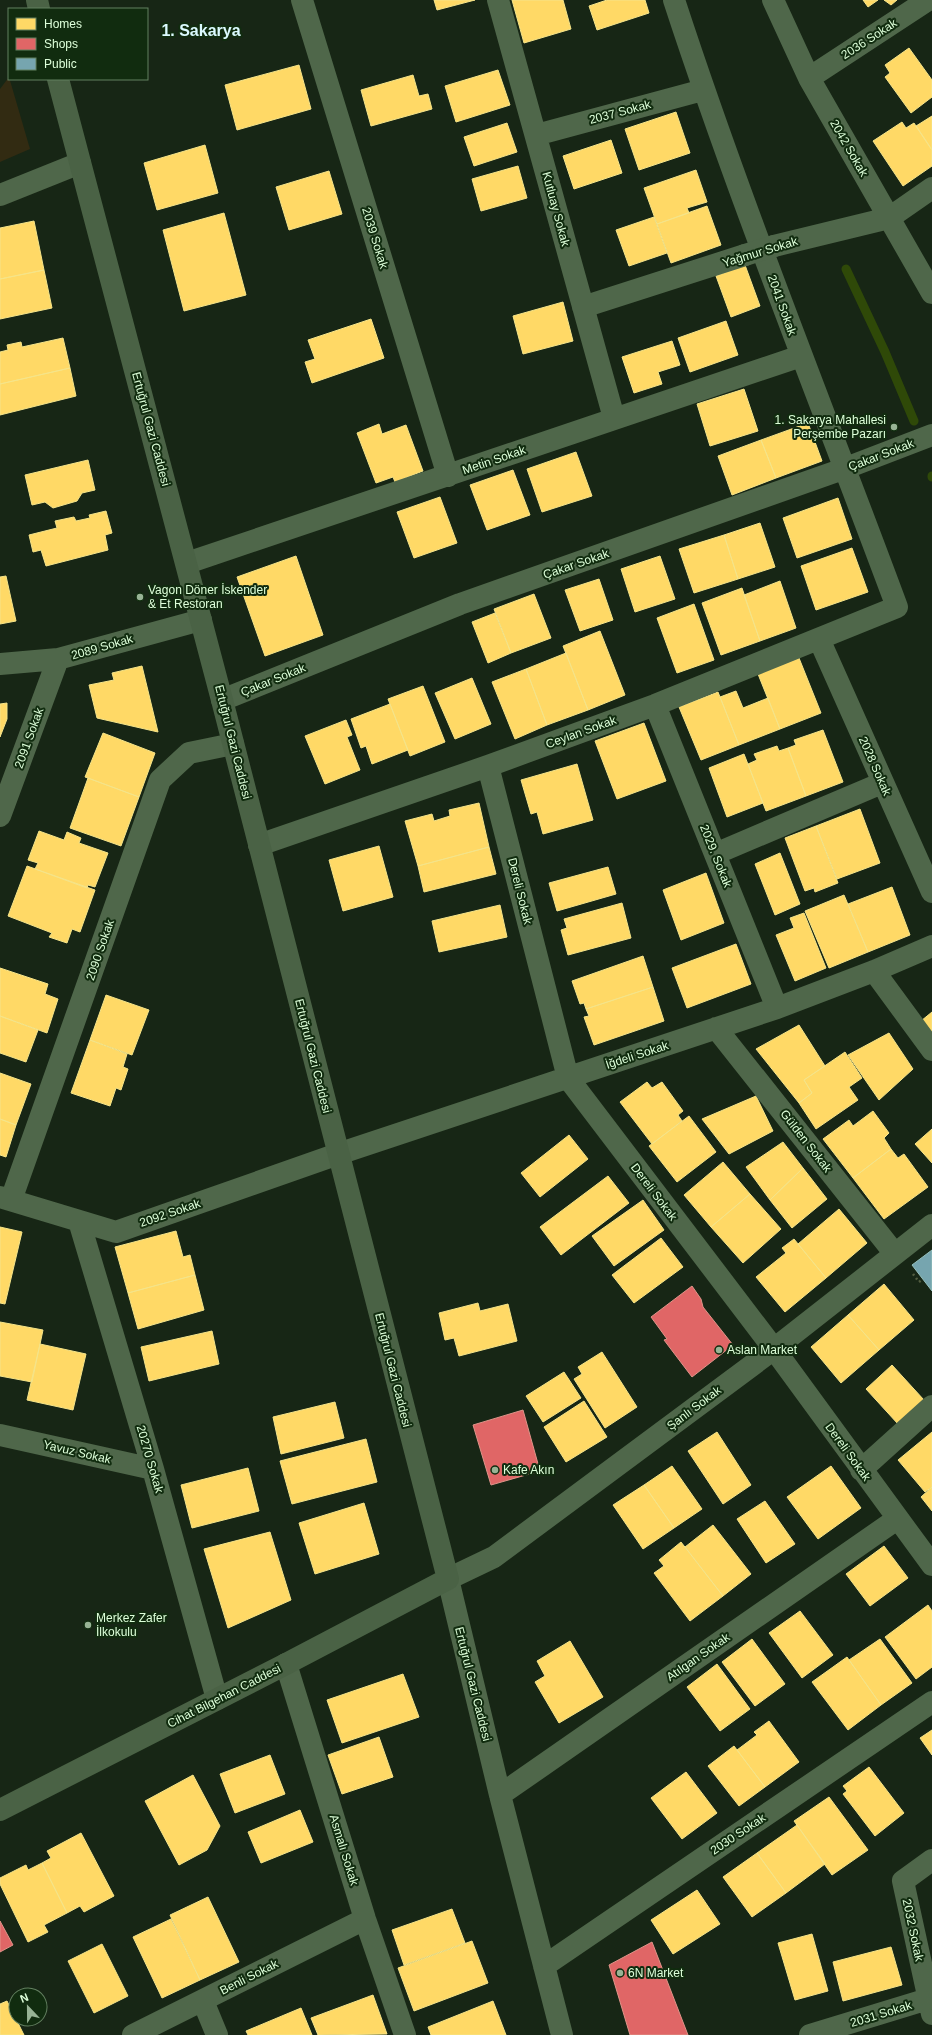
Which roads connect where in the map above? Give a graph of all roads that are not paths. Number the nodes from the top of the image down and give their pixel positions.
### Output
1 (302, 0) edge
2 (498, 0) edge
3 (674, 0) edge
4 (773, 0) edge
5 (928, 0) edge
6 (809, 78) junction
7 (58, 80) edge
8 (704, 90) junction
9 (536, 135) junction
10 (80, 163) junction
11 (932, 188) edge
12 (0, 196) edge
13 (889, 218) junction
14 (932, 293) edge
15 (583, 307) junction
16 (801, 356) junction
17 (614, 418) junction
18 (932, 435) edge
19 (846, 468) junction
20 (448, 476) junction
21 (187, 563) junction
22 (898, 607) joint
23 (201, 620) junction
24 (819, 638) junction
25 (58, 660) junction
26 (0, 664) edge
27 (222, 700) junction
28 (655, 705) junction
29 (233, 744) junction
30 (488, 766) junction
31 (882, 783) junction
32 (0, 816) edge
33 (259, 845) junction
34 (715, 854) junction
35 (932, 892) edge
36 (932, 946) edge
37 (874, 971) junction
38 (777, 1008) junction
39 (716, 1028) junction
40 (932, 1050) edge
41 (568, 1078) junction
42 (338, 1154) junction
43 (6, 1199) edge
44 (79, 1221) junction
45 (932, 1225) edge
46 (895, 1254) junction
47 (774, 1349) junction
48 (932, 1406) edge
49 (0, 1435) edge
50 (153, 1469) junction
51 (861, 1470) junction
52 (897, 1519) junction
53 (932, 1565) edge
54 (448, 1579) junction
55 (286, 1664) junction
56 (217, 1699) junction
57 (932, 1702) edge
58 (500, 1795) junction
59 (0, 1810) edge
60 (932, 1860) edge
61 (365, 1919) junction
62 (544, 1966) junction
63 (203, 2001) junction
64 (930, 2007) edge
65 (134, 2035) edge
66 (217, 2035) edge
67 (405, 2035) edge
68 (562, 2035) edge
69 (810, 2035) edge

1 - 20 street, 2039 Sokak
2 - 9 street, Kutluay Sokak
3 - 8 street, 2041 Sokak
4 - 6 street, 2042 Sokak
5 - 6 street, 2036 Sokak
6 - 13 street, 2042 Sokak
7 - 10 main road, Ertuğrul Gazi Caddesi
8 - 9 street, 2037 Sokak
8 - 16 street, 2041 Sokak
9 - 15 street, Kutluay Sokak
10 - 12 street
10 - 21 main road, Ertuğrul Gazi Caddesi
11 - 13 street, Yağmur Sokak
13 - 14 street, 2042 Sokak
13 - 15 street, Yağmur Sokak, bridge
15 - 17 street, Kutluay Sokak
16 - 17 street, Metin Sokak
16 - 19 street, 2041 Sokak
17 - 20 street, Metin Sokak
18 - 19 street, Çakar Sokak
19 - 22 street, 2041 Sokak
19 - 27 street, Çakar Sokak
20 - 21 street, Metin Sokak
21 - 23 main road, Ertuğrul Gazi Caddesi
22 - 24 street, Ceylan Sokak
23 - 25 street, 2089 Sokak
23 - 27 main road, Ertuğrul Gazi Caddesi
24 - 28 street, Ceylan Sokak
24 - 31 street, 2028 Sokak
25 - 26 street, 2089 Sokak
25 - 32 street, 2091 Sokak
27 - 29 main road, Ertuğrul Gazi Caddesi
28 - 30 street, Ceylan Sokak
28 - 34 street, 2029. Sokak
29 - 33 main road, Ertuğrul Gazi Caddesi
29 - 43 street, 2090 Sokak
30 - 33 street, Ceylan Sokak
30 - 41 street, Dereli Sokak
31 - 34 street
31 - 35 street, 2028 Sokak
33 - 42 main road, Ertuğrul Gazi Caddesi
34 - 38 street, 2029. Sokak
36 - 37 street, İğdeli Sokak
37 - 38 street, İğdeli Sokak
37 - 40 street
38 - 39 street, İğdeli Sokak
39 - 41 street, İğdeli Sokak
39 - 46 street, Gülden Sokak
41 - 42 street, İğdeli Sokak
41 - 47 street, Dereli Sokak
42 - 44 street, 2092 Sokak
42 - 54 main road, Ertuğrul Gazi Caddesi
43 - 44 street, 2092 Sokak
44 - 50 street, 20270 Sokak
45 - 46 street, Şanlı Sokak
46 - 47 street, Şanlı Sokak
47 - 51 street, Dereli Sokak
47 - 54 street, Şanlı Sokak
48 - 51 street
49 - 50 street, Yavuz Sokak
50 - 56 street, 20270 Sokak
51 - 52 street, Dereli Sokak
52 - 53 street, Dereli Sokak
52 - 58 street, Atılgan Sokak
54 - 55 main road, Cihat Bilgehan Caddesi
54 - 58 street, Ertuğrul Gazi Caddesi
55 - 56 main road, Cihat Bilgehan Caddesi
55 - 61 street, Asmalı Sokak
56 - 59 main road, Cihat Bilgehan Caddesi
57 - 62 street, 2030 Sokak
58 - 62 street, Ertuğrul Gazi Caddesi
60 - 64 street, 2032 Sokak
61 - 63 street, Benli Sokak
61 - 67 street, Asmalı Sokak
62 - 68 street, Ertuğrul Gazi Caddesi
63 - 65 street, Benli Sokak
63 - 66 street
64 - 69 street, 2031 Sokak

